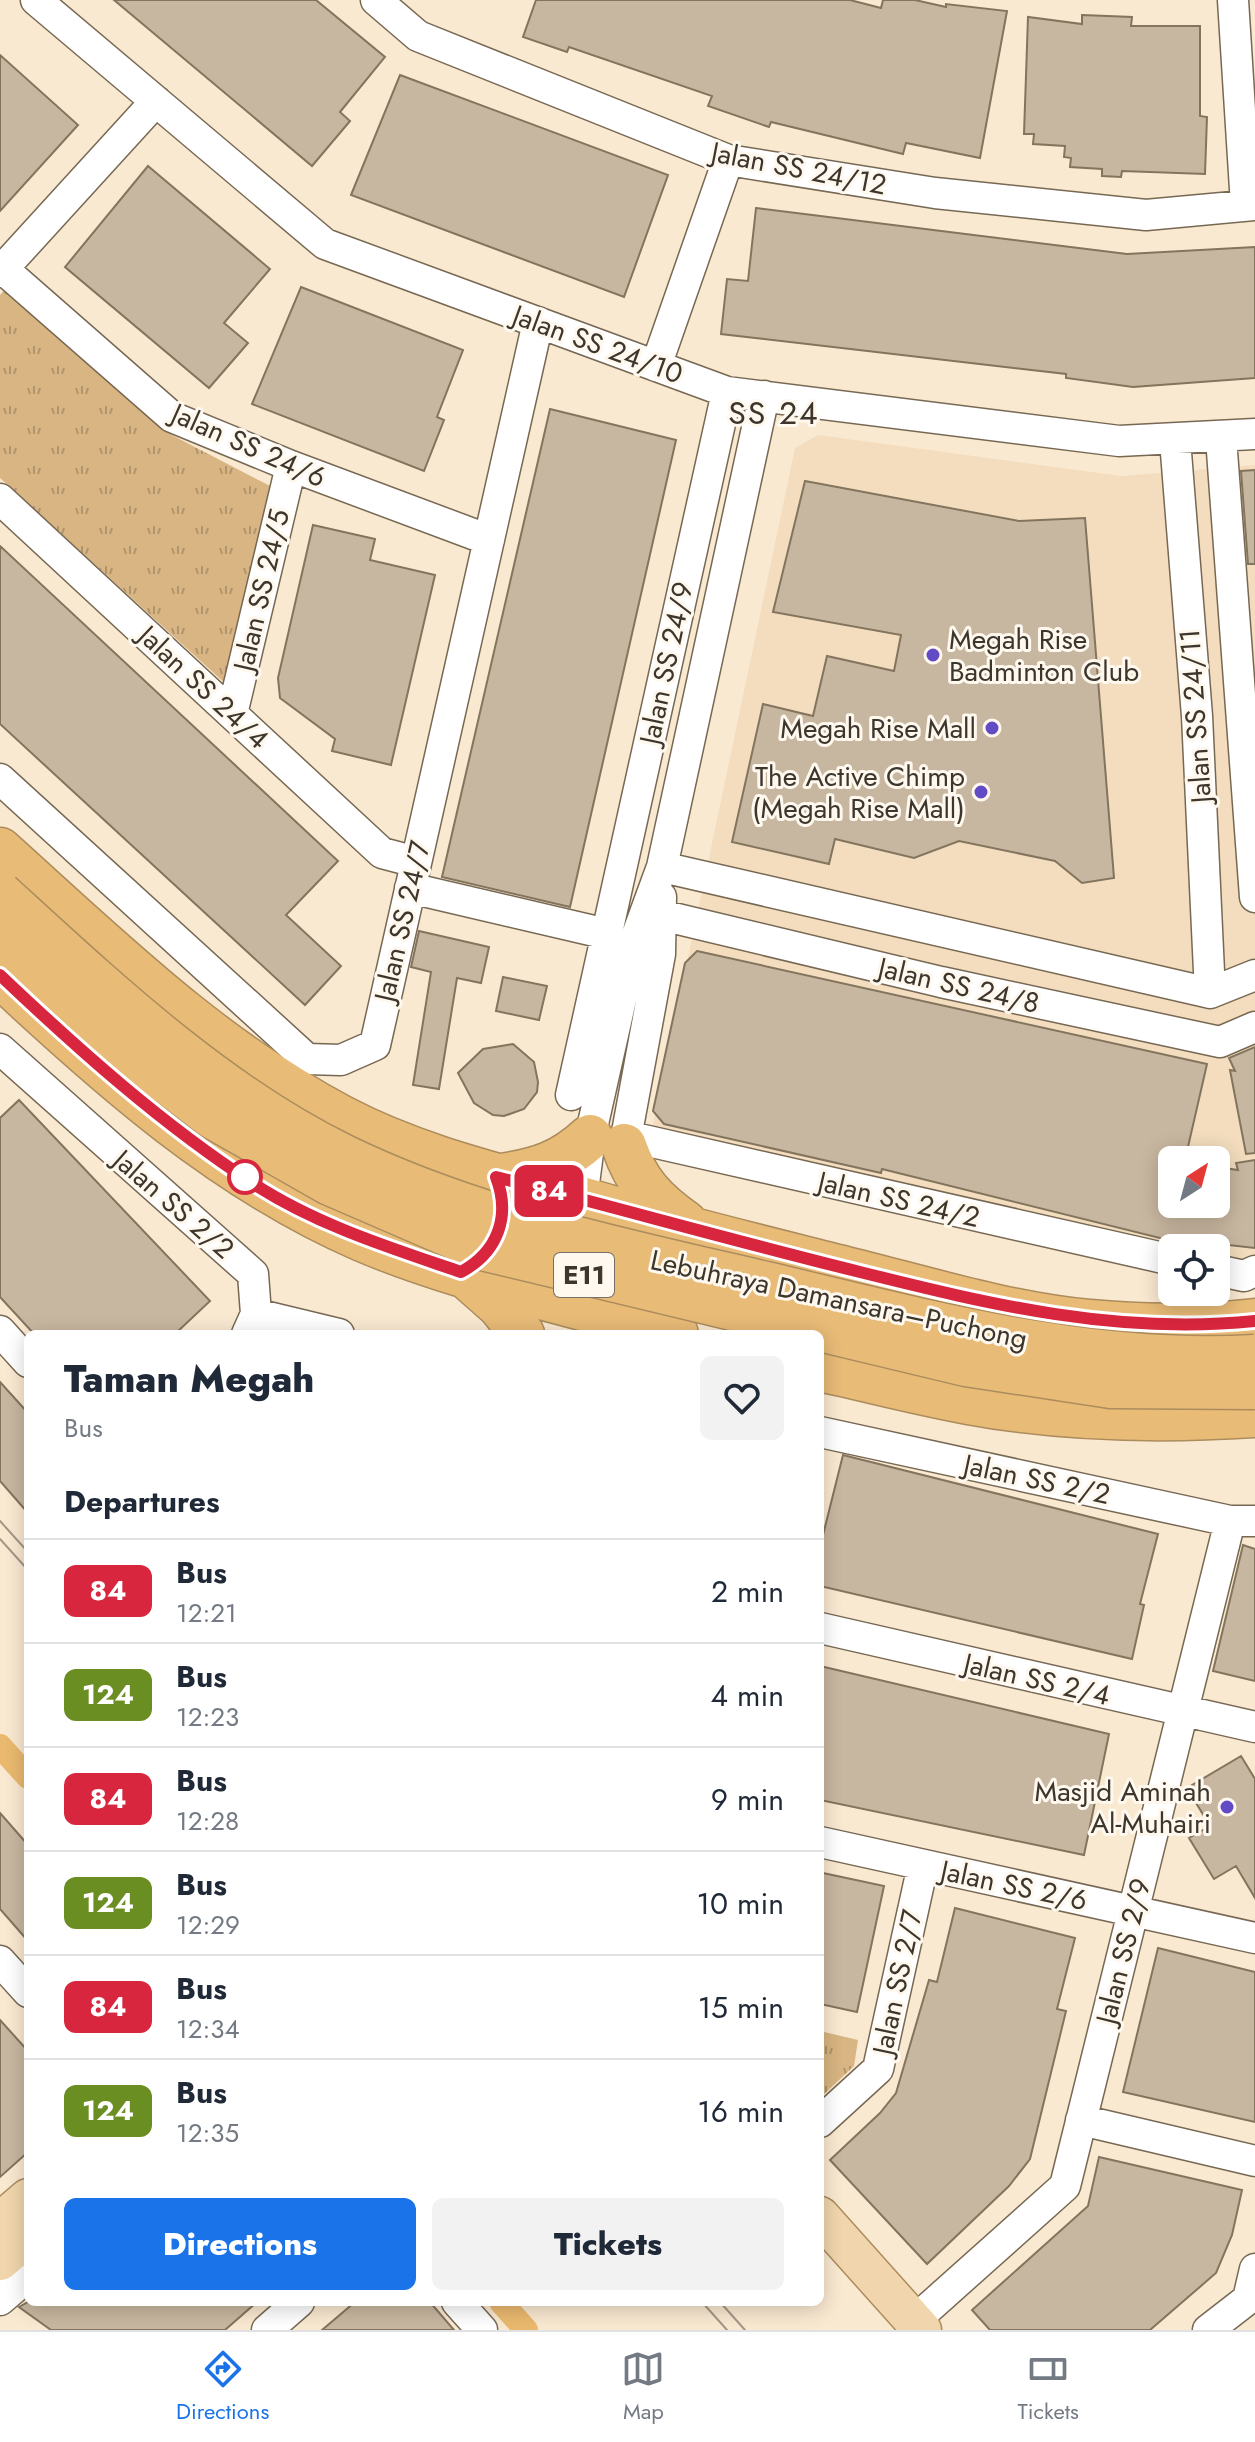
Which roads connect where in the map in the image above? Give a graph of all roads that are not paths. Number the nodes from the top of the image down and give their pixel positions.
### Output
1 (36, 0) edge
2 (376, 0) edge
3 (1233, 0) edge
4 (156, 101) junction
5 (728, 160) junction
6 (1251, 205) edge
7 (2, 270) edge
8 (538, 322) junction
9 (656, 366) junction
10 (727, 392) junction
11 (764, 396) junction
12 (1255, 434) edge
13 (1221, 438) junction
14 (1175, 440) junction
15 (291, 466) junction
16 (0, 499) edge
17 (489, 540) junction
18 (232, 714) junction
19 (0, 779) edge
20 (0, 850) edge
21 (662, 867) junction
22 (413, 875) junction
23 (0, 894) edge
24 (1255, 897) edge
25 (661, 915) junction
26 (607, 934) junction
27 (0, 939) edge
28 (0, 975) edge
29 (1255, 975) edge
30 (1210, 993) junction
31 (1255, 1027) edge
32 (0, 1049) edge
33 (571, 1095) dead end
34 (613, 1140) junction
35 (496, 1177) junction
36 (601, 1204) junction
37 (698, 1232) junction
38 (1158, 1257) edge
39 (1255, 1271) edge
40 (461, 1272) junction
41 (1230, 1273) edge
42 (583, 1320) edge
43 (1255, 1321) edge
44 (251, 1324) edge
45 (304, 1330) edge
46 (519, 1330) edge
47 (649, 1330) edge
48 (693, 1330) edge
49 (0, 1331) edge
50 (1255, 1357) edge
51 (24, 1358) edge
52 (824, 1370) edge
53 (1255, 1387) edge
54 (1255, 1415) edge
55 (824, 1433) edge
56 (1242, 1521) edge
57 (824, 1629) edge
58 (1182, 1713) junction
59 (1255, 1727) edge
60 (824, 1843) edge
61 (923, 1865) junction
62 (1133, 1911) junction
63 (1255, 1938) edge
64 (0, 1961) edge
65 (24, 1988) edge
66 (824, 2118) edge
67 (1081, 2120) junction
68 (1255, 2161) edge
69 (24, 2201) edge
70 (824, 2221) edge
71 (0, 2222) edge
72 (24, 2240) edge
73 (824, 2258) edge
74 (0, 2261) edge
75 (24, 2279) edge
76 (1253, 2290) edge
77 (0, 2300) edge
78 (294, 2306) edge
79 (461, 2306) edge
80 (908, 2327) edge
81 (267, 2330) edge
82 (482, 2330) edge
83 (1208, 2330) edge

1 - 4 street, Jalan SS 24/10
2 - 5 street, Jalan SS 24/12
3 - 6 street
4 - 7 street
4 - 8 street, Jalan SS 24/10
5 - 6 street, Jalan SS 24/12
5 - 9 street
7 - 15 street, Jalan SS 24/6
8 - 9 street, Jalan SS 24/10
8 - 17 street, Jalan SS 24/7
9 - 10 street, Jalan SS 24/10
10 - 11 street, Jalan SS 24/10
10 - 26 street, Jalan SS 24/9
11 - 14 street, Jalan SS 24/10
11 - 21 street, Jalan SS 24/9
12 - 13 street, Jalan SS 24/10
13 - 14 street, Jalan SS 24/10
13 - 24 street
14 - 30 street, Jalan SS 24/11
15 - 17 street, Jalan SS 24/6
15 - 18 street, Jalan SS 24/5
16 - 18 street, Jalan SS 24/4
17 - 22 street, Jalan SS 24/7
18 - 22 street, Jalan SS 24/4
19 - 22 street, Jalan SS 24/7
20 - 35 highway
21 - 25 street, Jalan SS 24/9
21 - 30 street, Jalan SS 24/8
21 - 34 street, Jalan SS 24/9
22 - 26 street, Jalan SS 24/4
23 - 50 highway, Lebuhraya Damansara–Puchong / E11, bridge
25 - 31 street, Jalan SS 24/8
25 - 34 street, Jalan SS 24/9
26 - 33 street, Jalan SS 24/9
27 - 53 highway, Lebuhraya Damansara–Puchong / E11, bridge
28 - 40 highway
29 - 30 street
32 - 44 street, Jalan SS 2/2
34 - 35 highway
34 - 36 street, Jalan SS 24/9
34 - 37 highway
34 - 38 street, Jalan SS 24/2
35 - 36 highway
35 - 40 highway
36 - 37 highway
36 - 42 main road
37 - 43 highway
37 - 48 highway
39 - 41 street
40 - 42 highway
40 - 46 highway
42 - 47 highway
44 - 45 street, Jalan SS 2/2
49 - 51 street
52 - 54 highway
55 - 56 street, Jalan SS 2/2
56 - 58 street, Jalan SS 2/9
57 - 58 street, Jalan SS 2/4
58 - 59 street, Jalan SS 2/4
58 - 62 street, Jalan SS 2/9
60 - 61 street, Jalan SS 2/6
61 - 62 street, Jalan SS 2/6
61 - 66 street, Jalan SS 2/7
62 - 63 street, Jalan SS 2/6
62 - 67 street, Jalan SS 2/9
64 - 65 street
67 - 68 street
67 - 80 street, Jalan SS 2/9
69 - 71 main road
70 - 80 main road
72 - 74 main road
73 - 80 main road
75 - 77 street
76 - 83 street
78 - 81 street
79 - 82 street

